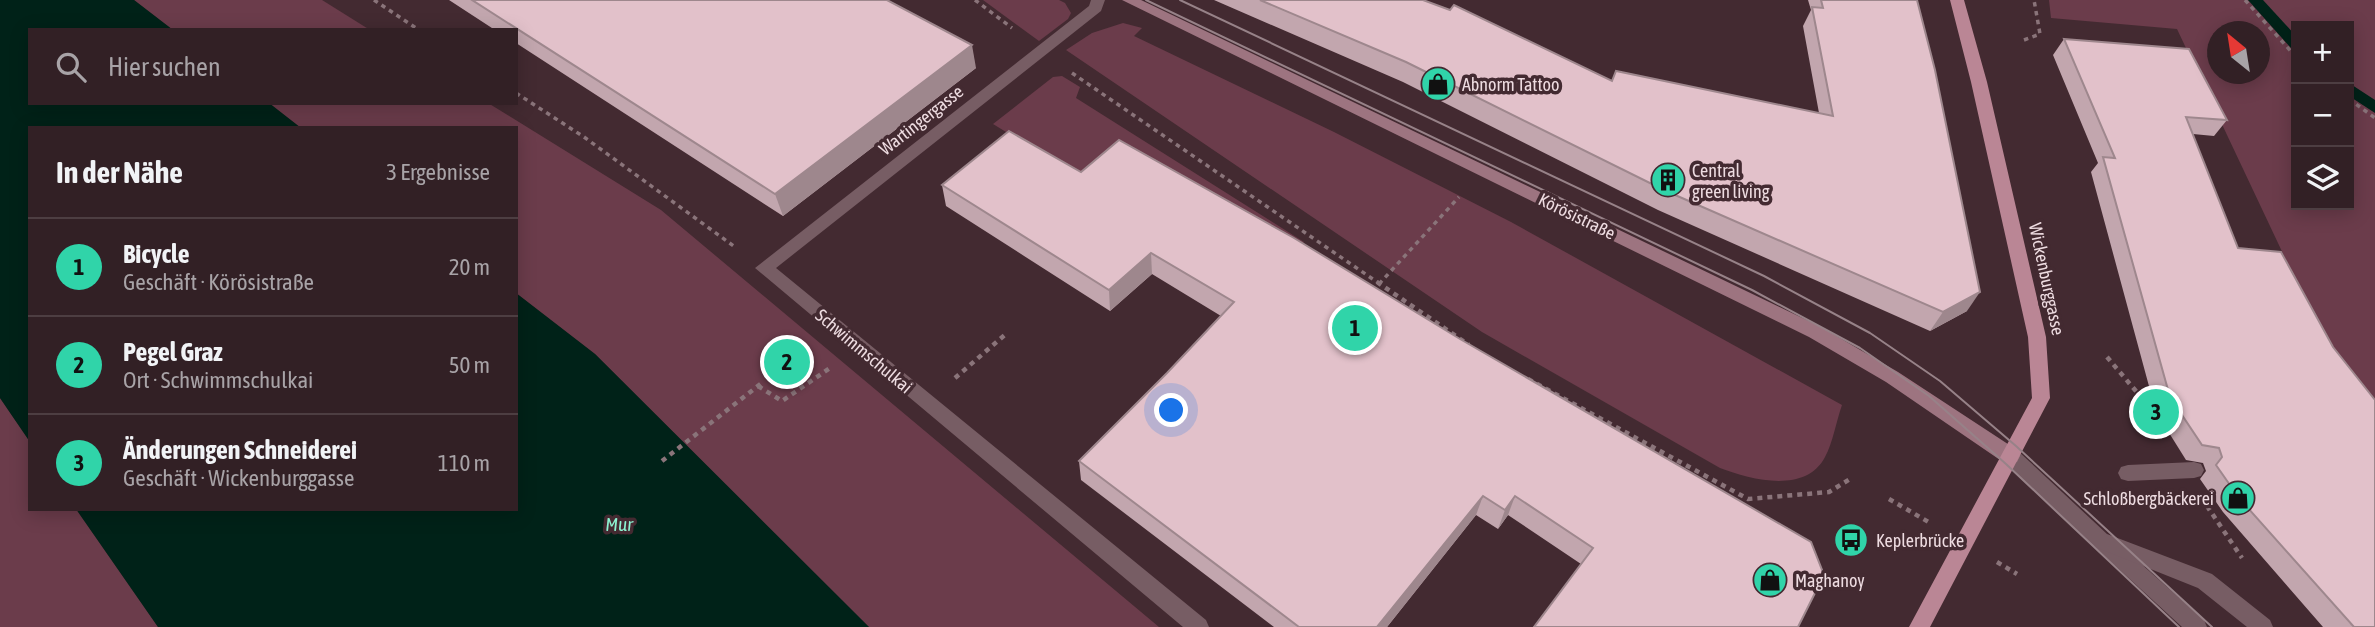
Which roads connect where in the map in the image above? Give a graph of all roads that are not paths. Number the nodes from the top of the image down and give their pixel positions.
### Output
1 (1098, 0) edge
2 (1129, 0) edge
3 (1957, 0) edge
4 (764, 268) joint
5 (2010, 456) junction
6 (2194, 470) dead end
7 (2128, 473) dead end
8 (2101, 540) junction
9 (1199, 627) edge
10 (1919, 627) edge
11 (2197, 627) edge
12 (2263, 627) edge

1 - 4 street, Wartingergasse
2 - 5 main road, Körösistraße
3 - 5 main road, Wickenburggasse
4 - 9 street, Schwimmschulkai
5 - 8 street
5 - 10 main road, Wickenburggasse
6 - 7 street
8 - 11 street
8 - 12 street

